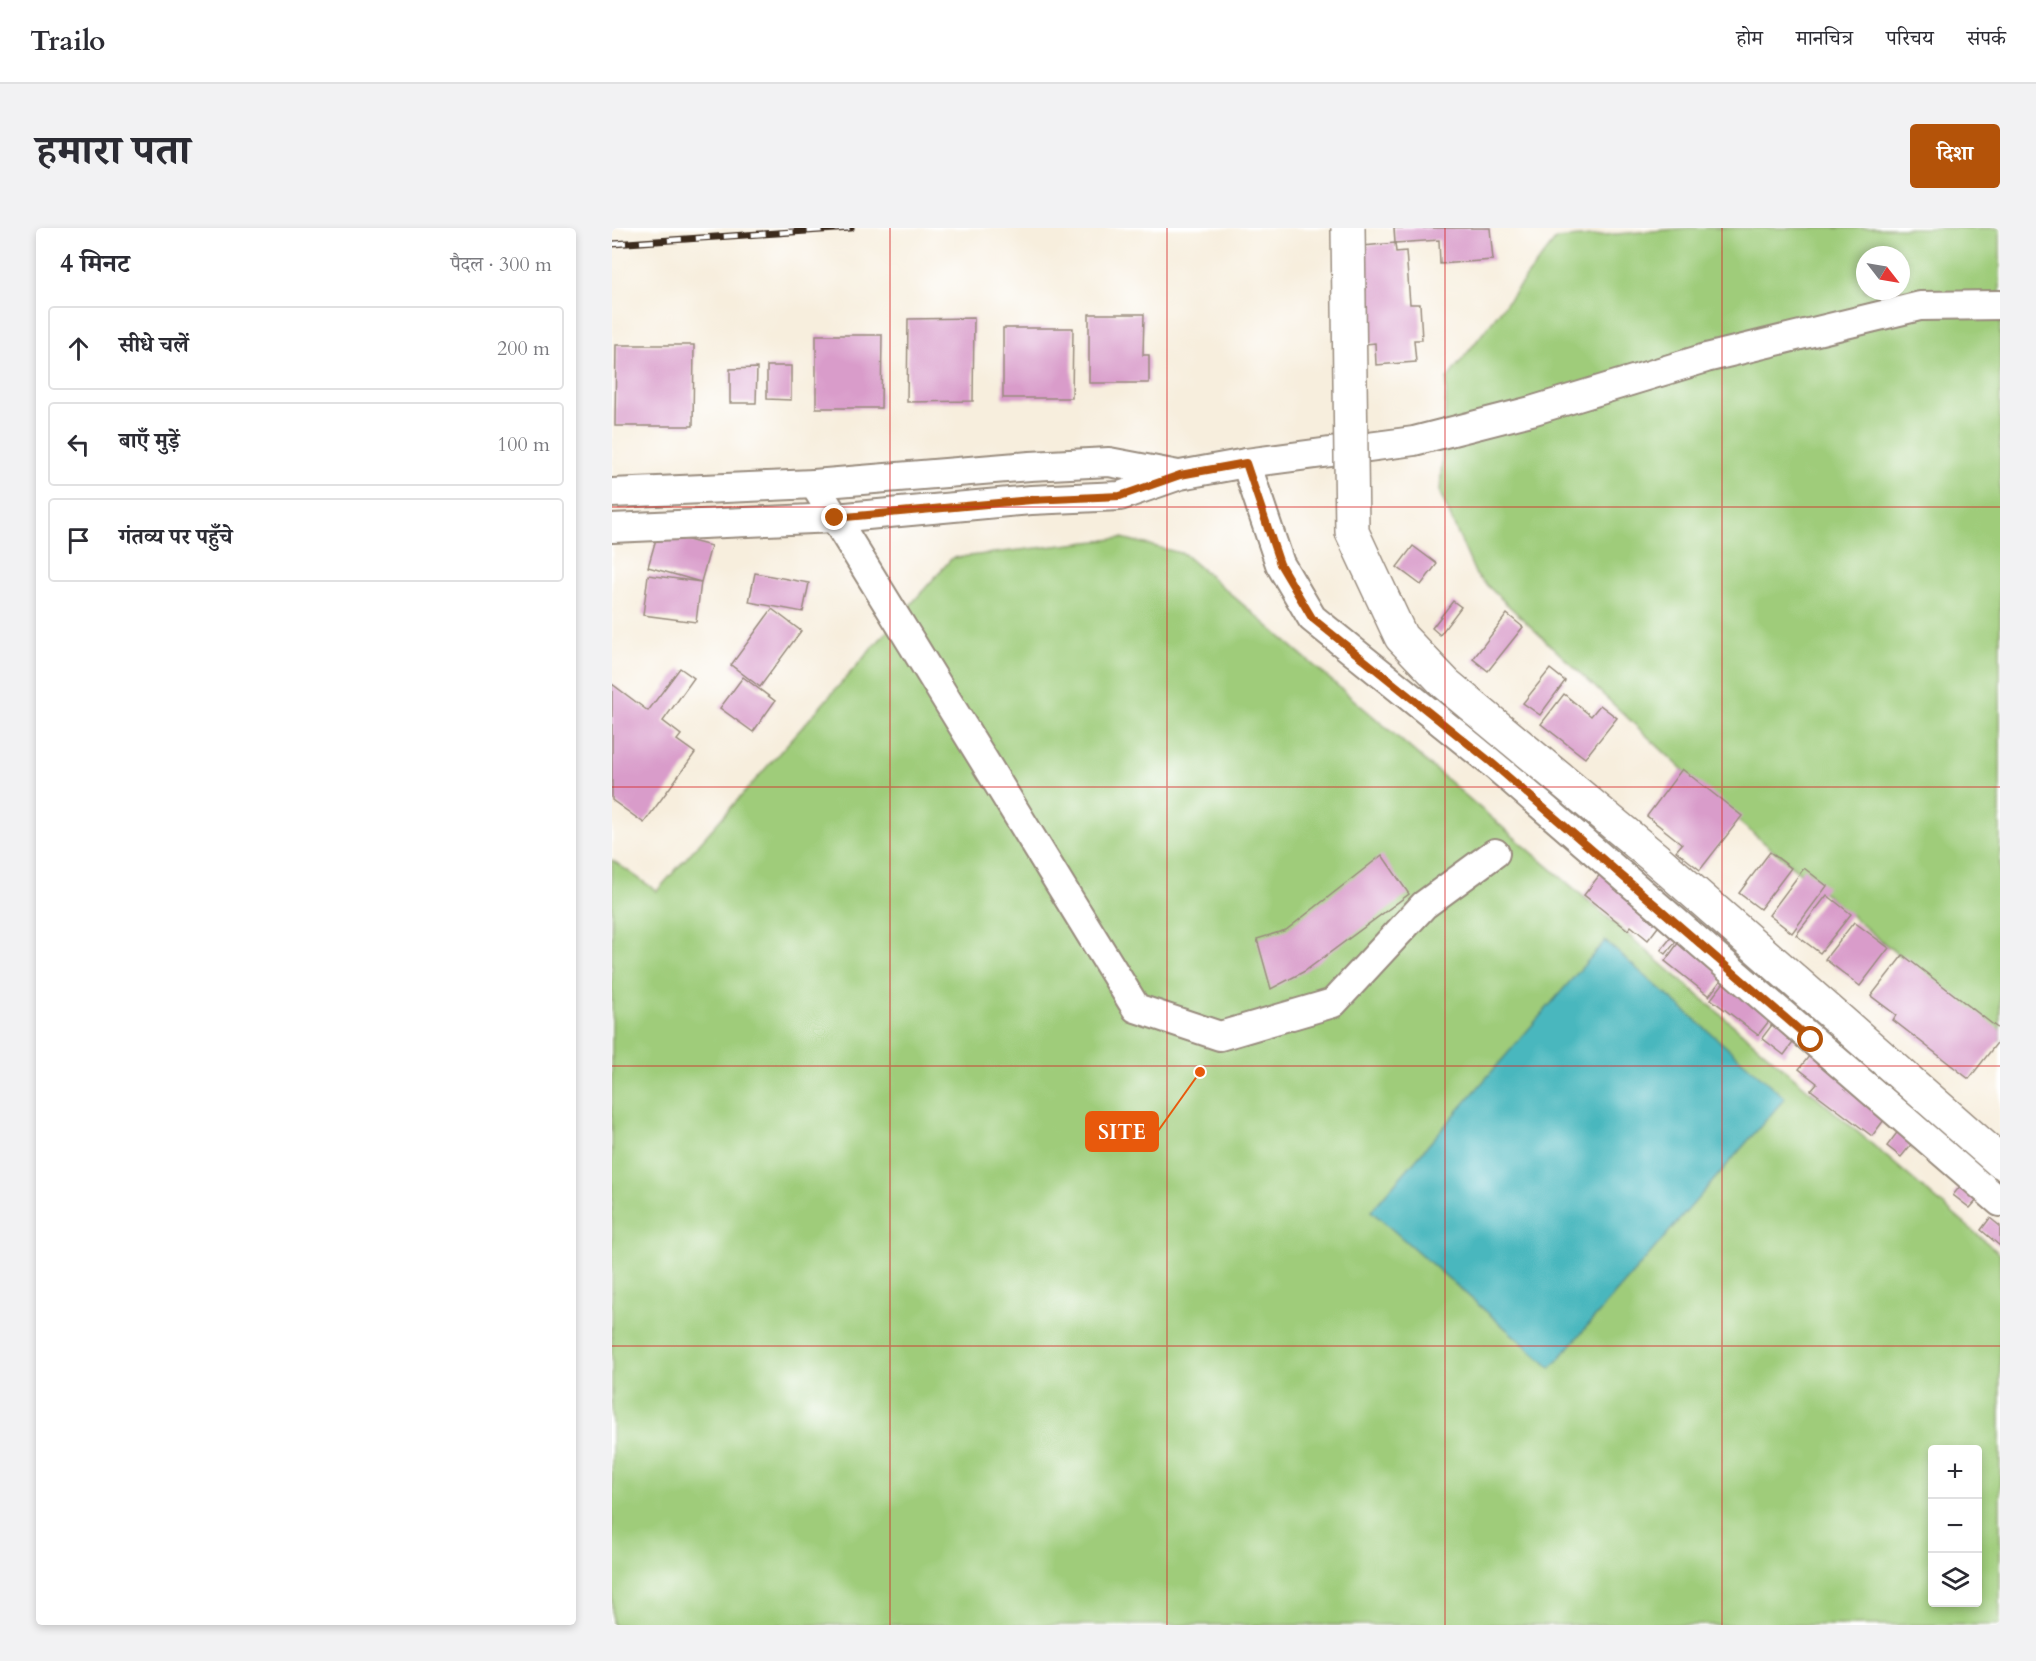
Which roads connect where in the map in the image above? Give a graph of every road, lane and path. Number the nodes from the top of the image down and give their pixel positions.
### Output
1 (1348, 228) edge
2 (2000, 305) edge
3 (1246, 463) junction
4 (1180, 475) junction
5 (814, 484) junction
6 (621, 493) edge
7 (835, 518) junction
8 (612, 528) edge
9 (1496, 853) dead end
10 (2000, 1161) edge
11 (2000, 1202) edge

1 - 10 main road, bridge
2 - 3 street
3 - 4 street
3 - 11 street
4 - 5 street
4 - 7 street
5 - 6 street
5 - 7 street
6 - 8 street
7 - 8 street
7 - 9 street

